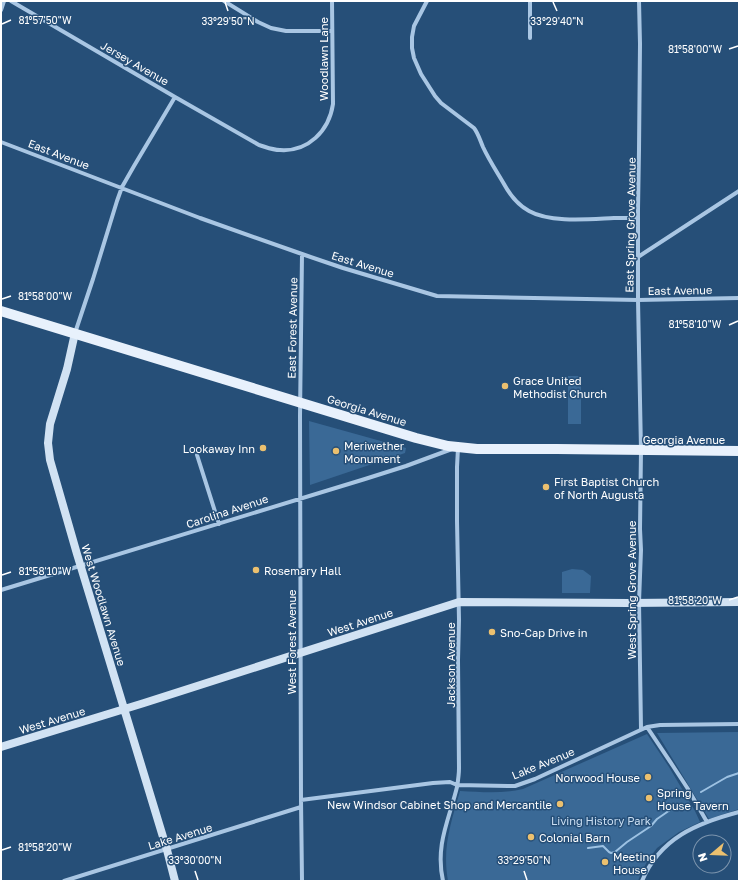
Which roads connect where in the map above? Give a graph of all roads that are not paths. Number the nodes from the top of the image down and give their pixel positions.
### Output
1 (4, 1) edge
2 (11, 1) edge
3 (224, 1) edge
4 (332, 1) edge
5 (427, 1) edge
6 (530, 1) edge
7 (639, 1) edge
8 (1, 10) edge
9 (332, 31) junction
10 (530, 38) dead end
11 (175, 97) junction
12 (250, 140) joint
13 (1, 142) edge
14 (122, 188) junction
15 (739, 191) edge
16 (638, 218) junction
17 (302, 254) junction
18 (638, 258) junction
19 (739, 298) edge
20 (638, 300) junction
21 (1, 310) edge
22 (75, 333) junction
23 (300, 402) junction
24 (458, 447) junction
25 (641, 450) junction
26 (739, 451) edge
27 (197, 455) dead end
28 (300, 498) junction
29 (219, 524) junction
30 (81, 566) junction
31 (1, 590) edge
32 (459, 602) junction
33 (639, 602) junction
34 (739, 602) edge
35 (300, 652) junction
36 (124, 709) junction
37 (739, 724) edge
38 (646, 728) junction
39 (641, 729) junction
40 (1, 747) edge
41 (457, 785) junction
42 (301, 800) junction
43 (301, 807) junction
44 (739, 812) edge
45 (707, 822) junction
46 (167, 850) junction
47 (64, 881) edge
48 (175, 881) edge
49 (302, 881) edge
50 (443, 881) edge
51 (642, 881) edge

1 - 8 street
2 - 11 street, Jersey Avenue
3 - 9 street
4 - 9 street, Woodlawn Lane
5 - 16 street
6 - 10 street
7 - 16 street, East Spring Grove Avenue
9 - 12 street, Woodlawn Lane
11 - 12 street, Jersey Avenue
11 - 14 street
13 - 14 street, East Avenue
14 - 17 street, East Avenue
14 - 22 street
15 - 18 street
16 - 18 street, East Spring Grove Avenue
17 - 20 street, East Avenue
17 - 23 street, East Forest Avenue
18 - 20 street, East Spring Grove Avenue
19 - 20 street, East Avenue
20 - 25 street, East Spring Grove Avenue
21 - 22 main road, Georgia Avenue
22 - 23 main road, Georgia Avenue
22 - 30 street, West Woodlawn Avenue
23 - 24 main road, Georgia Avenue
23 - 28 street, West Forest Avenue
24 - 25 main road, Georgia Avenue
24 - 28 street, Carolina Avenue
24 - 32 street, Jackson Avenue
25 - 26 main road, Georgia Avenue
25 - 33 street, West Spring Grove Avenue
27 - 29 street
28 - 29 street, Carolina Avenue
28 - 35 street, West Forest Avenue
29 - 30 street, Carolina Avenue
30 - 31 street, Carolina Avenue
30 - 36 street, West Woodlawn Avenue
32 - 33 street, West Avenue
32 - 35 street, West Avenue
32 - 41 street, Jackson Avenue
33 - 34 street, West Avenue
33 - 39 street, West Spring Grove Avenue
35 - 36 street, West Avenue
35 - 42 street, West Forest Avenue
36 - 40 street, West Avenue
36 - 46 street, West Woodlawn Avenue
37 - 38 street, Lake Avenue
38 - 39 street, Lake Avenue
38 - 45 street
39 - 41 street, Lake Avenue
41 - 42 street, Lake Avenue
41 - 50 street, Jackson Avenue
42 - 43 street, West Forest Avenue
43 - 46 street, Lake Avenue
43 - 49 street, West Forest Avenue
44 - 45 street
45 - 51 street
46 - 47 street, Lake Avenue
46 - 48 street, West Woodlawn Avenue

